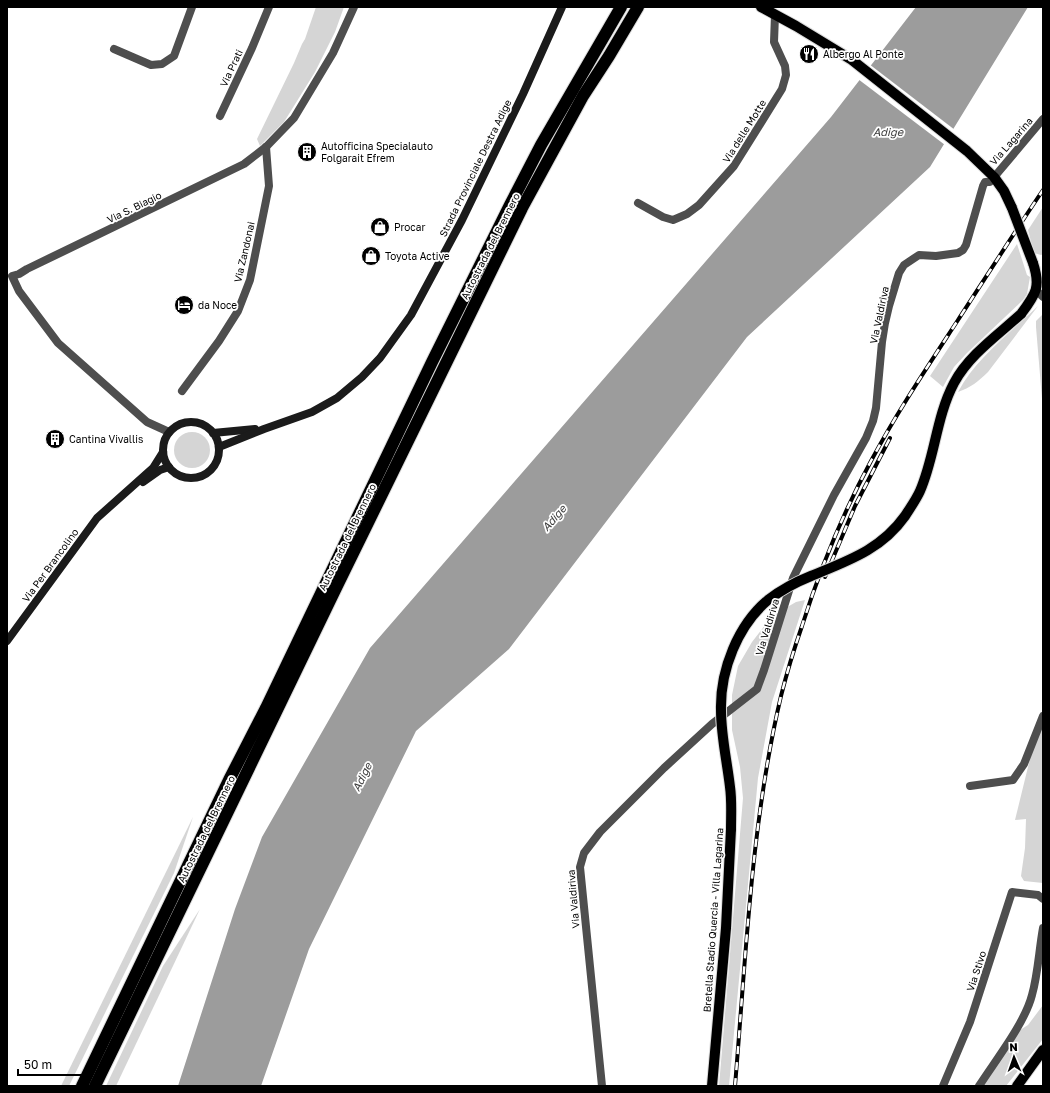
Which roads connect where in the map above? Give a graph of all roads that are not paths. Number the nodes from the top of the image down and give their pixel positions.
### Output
1 (192, 7) edge
2 (268, 7) edge
3 (354, 7) edge
4 (562, 7) edge
5 (621, 7) edge
6 (638, 7) edge
7 (642, 7) edge
8 (761, 7) edge
9 (775, 15) junction
10 (114, 49) dead end
11 (609, 56) junction
12 (220, 116) dead end
13 (1043, 120) edge
14 (266, 147) junction
15 (994, 177) junction
16 (638, 203) dead end
17 (9, 276) edge
18 (1040, 293) edge
19 (182, 391) dead end
20 (264, 429) junction
21 (169, 432) junction
22 (213, 433) junction
23 (219, 447) junction
24 (163, 452) junction
25 (168, 467) junction
26 (113, 503) junction
27 (7, 641) edge
28 (1043, 716) edge
29 (970, 786) dead end
30 (1043, 899) edge
31 (1043, 928) edge
32 (1043, 1050) edge
33 (82, 1086) edge
34 (95, 1086) edge
35 (602, 1086) edge
36 (712, 1086) edge
37 (943, 1086) edge
38 (979, 1086) edge
39 (1017, 1086) edge

1 - 10 street
2 - 12 street, Via Prati
3 - 14 street, Via S. Biagio
4 - 20 main road, Strada Provinciale Destra Adige
5 - 33 highway, Autostrada del Brennero
6 - 11 highway, Autostrada del Brennero
7 - 11 highway
8 - 9 main road
9 - 15 main road
9 - 16 street, Via delle Motte
11 - 34 highway, Autostrada del Brennero
13 - 15 street, Via Lagarina
14 - 17 street, Via S. Biagio
14 - 19 street, Via Zandonai
15 - 18 main road, bridge
15 - 35 street, Via Valdiriva
17 - 21 street
18 - 36 main road, Bretella Stadio Quercia - Villa Lagarina, bridge
20 - 22 main road, Strada Provinciale Destra Adige
20 - 23 main road, Strada Provinciale Destra Adige
21 - 22 main road
21 - 24 main road
22 - 23 main road
23 - 25 main road
24 - 25 main road
24 - 26 main road
25 - 26 main road
26 - 27 main road, Via Per Brancolino
28 - 29 street
30 - 37 street, Via Stivo
31 - 38 street
32 - 39 main road

